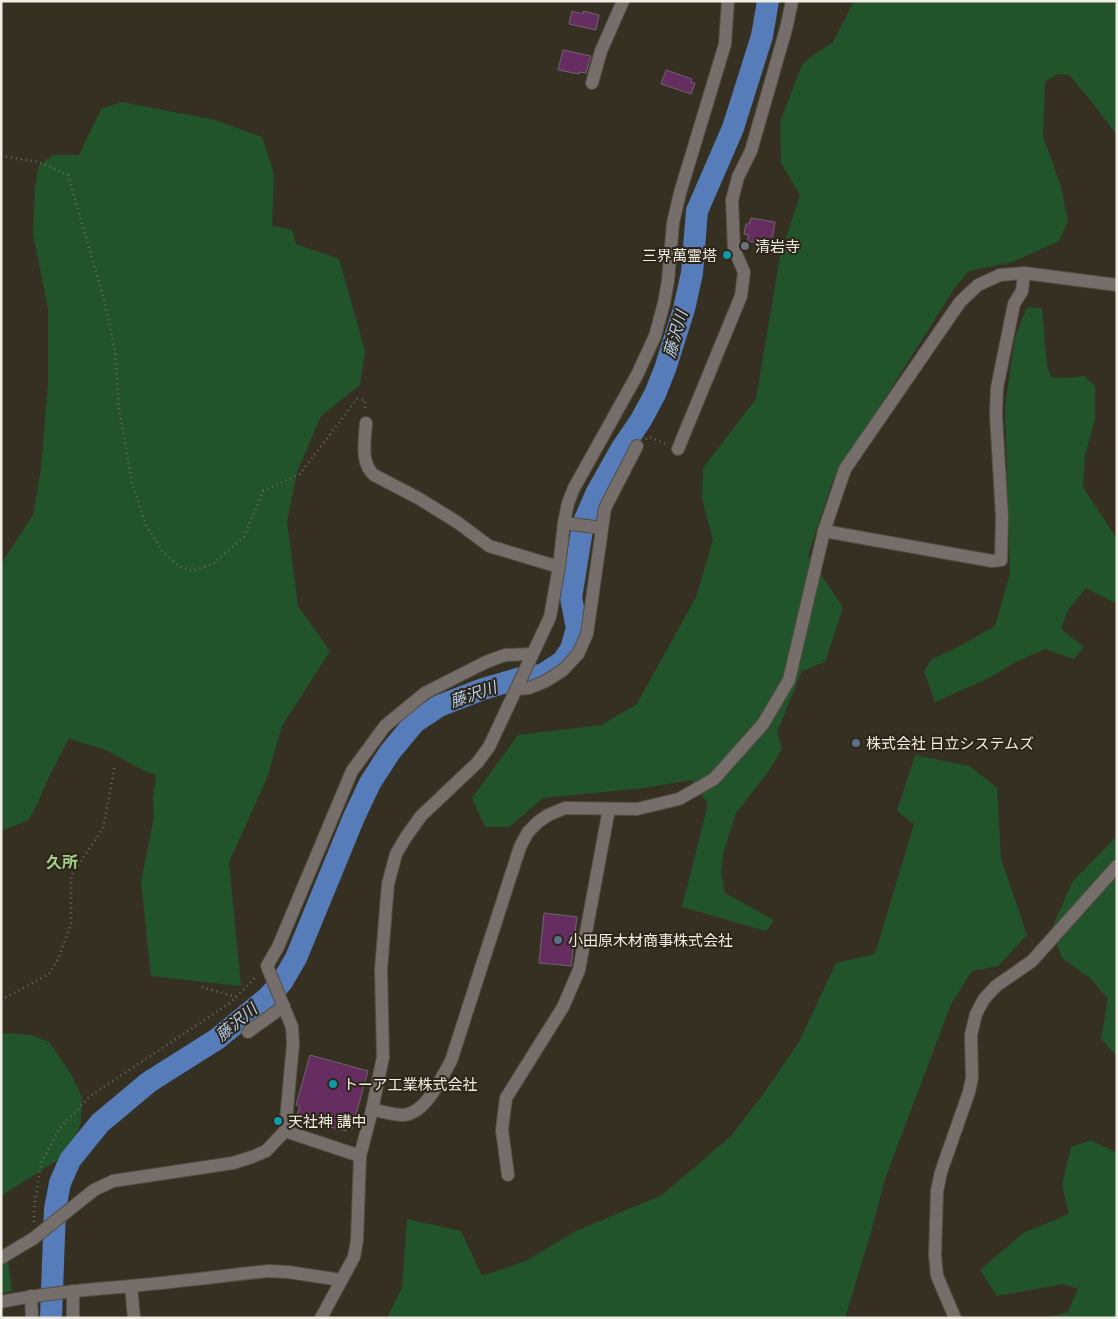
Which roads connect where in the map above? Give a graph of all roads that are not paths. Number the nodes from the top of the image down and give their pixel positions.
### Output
1 (623, 1) edge
2 (728, 1) edge
3 (792, 1) edge
4 (592, 83) dead end
5 (1024, 273) junction
6 (1115, 285) edge
7 (366, 423) road end
8 (637, 446) dead end
9 (673, 446) road end
10 (568, 523) junction
11 (600, 528) junction
12 (824, 531) junction
13 (559, 567) junction
14 (534, 650) junction
15 (517, 689) junction
16 (609, 809) junction
17 (1117, 866) edge
18 (284, 1006) junction
19 (248, 1032) dead end
20 (372, 1110) junction
21 (284, 1131) junction
22 (360, 1156) junction
23 (508, 1175) dead end
24 (1, 1258) edge
25 (340, 1280) junction
26 (131, 1286) junction
27 (70, 1291) junction
28 (33, 1296) junction
29 (1, 1302) edge
30 (32, 1318) edge
31 (72, 1318) edge
32 (134, 1318) edge
33 (321, 1318) edge
34 (955, 1318) edge

1 - 4 street
2 - 10 street
3 - 9 street
5 - 6 street
5 - 12 street
5 - 12 street
7 - 13 street
8 - 11 street
10 - 11 street
10 - 13 street
11 - 15 street
12 - 16 street
13 - 14 street
14 - 15 street
14 - 18 street
15 - 20 street
16 - 20 street
16 - 23 street
17 - 34 street
18 - 19 street
18 - 21 street
20 - 22 street
21 - 22 street
21 - 24 street
22 - 25 street
25 - 26 street
25 - 33 street
26 - 27 street
26 - 32 street
27 - 28 street
27 - 31 street
28 - 29 street
28 - 30 street

